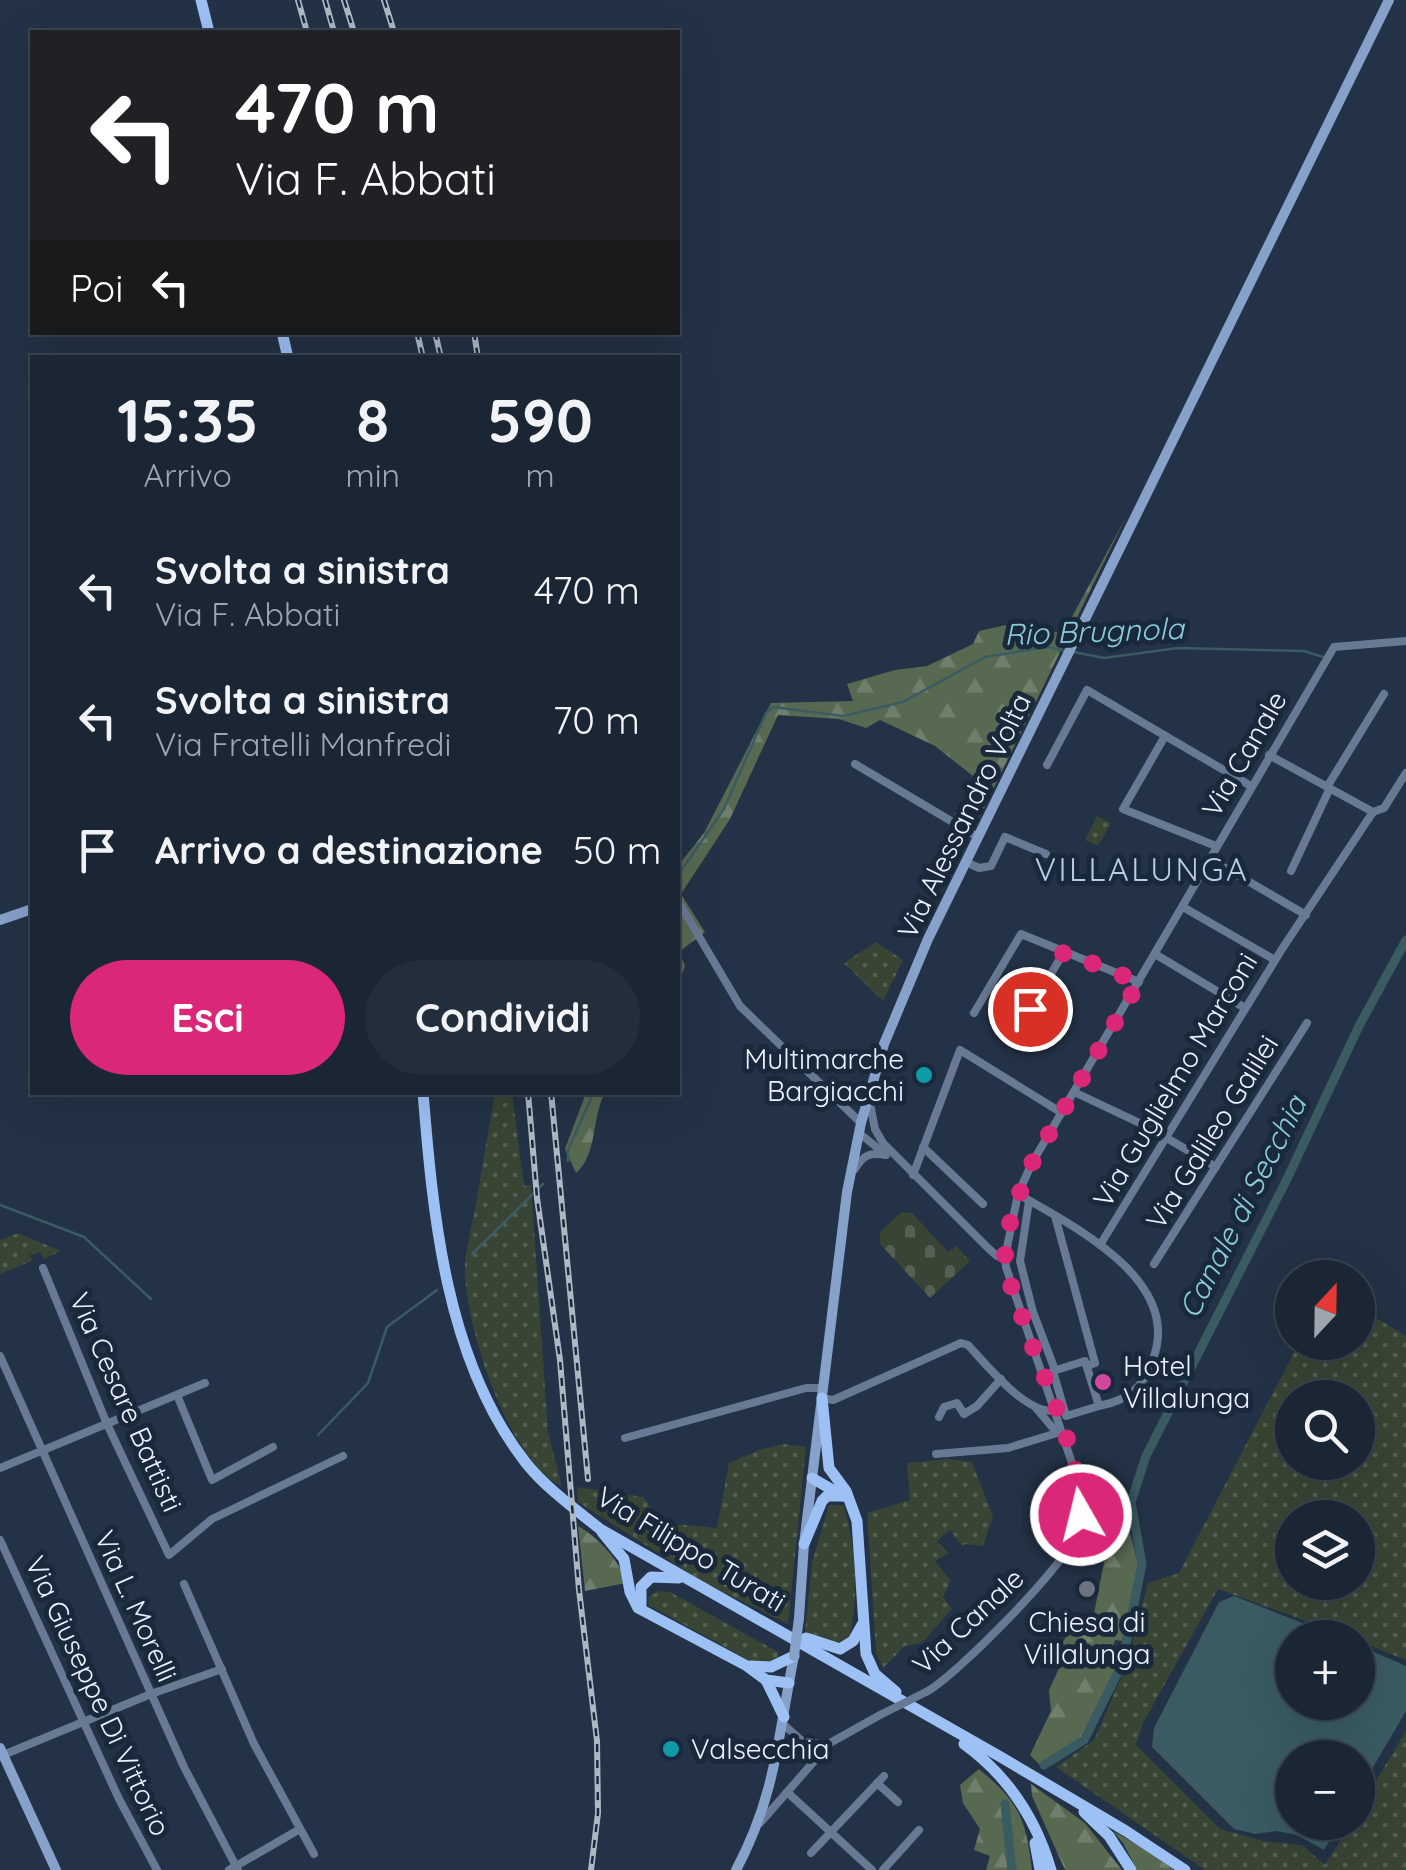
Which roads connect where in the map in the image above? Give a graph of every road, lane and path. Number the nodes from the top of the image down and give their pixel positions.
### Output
1 (201, 0) edge
2 (1389, 0) edge
3 (208, 30) edge
4 (1406, 641) edge
5 (1384, 694) dead end
6 (1165, 736) junction
7 (1269, 756) junction
8 (855, 764) dead end
9 (1047, 765) dead end
10 (1406, 773) edge
11 (1251, 786) junction
12 (1329, 787) junction
13 (1373, 812) junction
14 (978, 838) junction
15 (1216, 846) junction
16 (1046, 854) dead end
17 (1210, 858) junction
18 (966, 862) junction
19 (1291, 871) dead end
20 (680, 904) edge
21 (1183, 908) junction
22 (30, 909) edge
23 (1306, 915) junction
24 (0, 920) edge
25 (1064, 952) junction
26 (1156, 954) junction
27 (1275, 960) junction
28 (1139, 982) junction
29 (1245, 1008) junction
30 (974, 1013) dead end
31 (1307, 1023) dead end
32 (887, 1036) junction
33 (1014, 1037) dead end
34 (900, 1042) dead end
35 (1074, 1092) junction
36 (423, 1095) edge
37 (868, 1095) junction
38 (1062, 1113) junction
39 (860, 1128) junction
40 (1166, 1138) junction
41 (884, 1143) junction
42 (924, 1147) junction
43 (886, 1155) junction
44 (897, 1159) junction
45 (1216, 1167) junction
46 (913, 1175) junction
47 (847, 1192) junction
48 (1018, 1194) junction
49 (1029, 1200) junction
50 (982, 1204) dead end
51 (1055, 1216) junction
52 (1100, 1246) junction
53 (1005, 1257) junction
54 (1154, 1264) dead end
55 (42, 1268) dead end
56 (0, 1356) edge
57 (1086, 1366) junction
58 (1052, 1377) junction
59 (1001, 1379) junction
60 (205, 1383) dead end
61 (823, 1393) junction
62 (177, 1395) junction
63 (1099, 1406) junction
64 (1036, 1408) junction
65 (1060, 1415) junction
66 (939, 1417) dead end
67 (107, 1424) junction
68 (625, 1438) dead end
69 (273, 1447) dead end
70 (41, 1451) junction
71 (936, 1454) dead end
72 (343, 1456) dead end
73 (0, 1468) edge
74 (812, 1478) junction
75 (842, 1490) junction
76 (600, 1529) junction
77 (0, 1540) edge
78 (804, 1544) junction
79 (689, 1580) junction
80 (184, 1584) dead end
81 (646, 1613) junction
82 (862, 1624) junction
83 (775, 1628) junction
84 (794, 1656) junction
85 (222, 1670) junction
86 (764, 1674) junction
87 (789, 1683) junction
88 (151, 1694) junction
89 (928, 1717) junction
90 (783, 1721) junction
91 (83, 1722) junction
92 (808, 1744) junction
93 (828, 1744) junction
94 (2, 1752) edge
95 (812, 1761) junction
96 (787, 1792) junction
97 (1073, 1801) junction
98 (898, 1802) dead end
99 (1031, 1824) junction
100 (757, 1826) junction
101 (300, 1829) junction
102 (920, 1830) dead end
103 (830, 1831) junction
104 (811, 1853) dead end
105 (314, 1854) dead end
106 (234, 1869) edge
107 (56, 1870) edge
108 (158, 1870) edge
109 (736, 1870) edge
110 (872, 1870) edge
111 (883, 1870) edge
112 (1040, 1870) edge
113 (1050, 1870) edge
114 (1131, 1870) edge
115 (1186, 1870) edge

1 - 3 main road
2 - 14 main road, Via Alessandro Volta
4 - 7 street, Via Canale
5 - 12 street
6 - 9 street
6 - 11 street
6 - 15 street
7 - 11 street, Via Canale
7 - 12 street
8 - 14 street
10 - 13 street, Via Guglielmo Marconi
11 - 15 street, Via Canale
12 - 13 street
12 - 19 street
13 - 23 street, Via Guglielmo Marconi
14 - 18 main road, Via Alessandro Volta
15 - 17 street, Via Canale
16 - 18 street
17 - 21 street, Via Canale
17 - 23 street
18 - 32 main road, Via Alessandro Volta
20 - 39 street
21 - 26 street, Via Canale
21 - 27 street
22 - 24 main road
23 - 27 street, Via Guglielmo Marconi
25 - 28 street
25 - 30 street
25 - 33 street
26 - 28 street, Via Canale
26 - 29 street
27 - 29 street, Via Guglielmo Marconi
28 - 35 street, Via Canale
29 - 40 street, Via Guglielmo Marconi
31 - 45 street, Via Galileo Galilei
32 - 34 street
32 - 37 main road, Via Alessandro Volta
35 - 38 street, Via Canale
35 - 40 street
36 - 76 main road, Via Filippo Turati
37 - 39 main road, Via Alessandro Volta
37 - 41 street
38 - 42 street
38 - 48 street, Via Canale
39 - 41 street
39 - 43 street
39 - 47 main road, Via Alessandro Volta
40 - 45 street
40 - 52 street, Via Guglielmo Marconi
41 - 44 street
42 - 46 street
42 - 50 street
43 - 44 street
43 - 47 street
44 - 46 street
45 - 54 street, Via Galileo Galilei
46 - 53 street
47 - 61 main road, Via Alessandro Volta
48 - 49 street
48 - 53 street, Via Canale
49 - 51 street
49 - 58 street
51 - 52 street
51 - 57 street
52 - 63 street
53 - 58 street, Via Canale
55 - 67 street, Via Cesare Battisti
56 - 70 street, Via L. Morelli
57 - 58 street
57 - 63 street
58 - 65 street, Via Canale
59 - 61 street
59 - 64 street
59 - 66 street
60 - 62 street
61 - 68 street
61 - 74 main road, Via Alessandro Volta
61 - 75 main road
62 - 67 street
62 - 69 street
63 - 65 street
64 - 65 street
64 - 71 street
65 - 93 street, Via Canale, bridge
67 - 70 street
67 - 72 street, Via Cesare Battisti
70 - 73 street
70 - 88 street, Via L. Morelli
74 - 75 main road
74 - 78 main road, Via Alessandro Volta
75 - 78 main road
75 - 82 main road
76 - 79 main road, Via Filippo Turati
76 - 81 main road
77 - 91 street, Via Giuseppe Di Vittorio
78 - 84 main road, Via Alessandro Volta, bridge
79 - 81 main road
79 - 83 main road, Via Filippo Turati
80 - 85 street
81 - 86 main road
82 - 83 main road
82 - 89 main road
83 - 89 main road, Via Filippo Turati
84 - 86 main road
84 - 87 main road, Via Canale
85 - 88 street
85 - 101 street
86 - 87 main road
86 - 90 main road
87 - 90 main road, Via Canale
88 - 91 street
88 - 106 street, Via L. Morelli
89 - 97 main road, Via Filippo Turati
89 - 99 main road
90 - 92 street
90 - 100 main road, Via Canale
91 - 94 street
91 - 108 street, Via Giuseppe Di Vittorio
92 - 93 street
92 - 95 street
93 - 95 street, Via Canale
94 - 107 main road
95 - 96 street, Via Canale
96 - 100 street, Via Canale
96 - 103 street
97 - 114 main road
97 - 115 main road
98 - 103 street
99 - 112 main road
99 - 113 main road
100 - 109 main road, Via Canale
101 - 105 street
101 - 106 street
102 - 111 street
103 - 104 street
103 - 110 street

